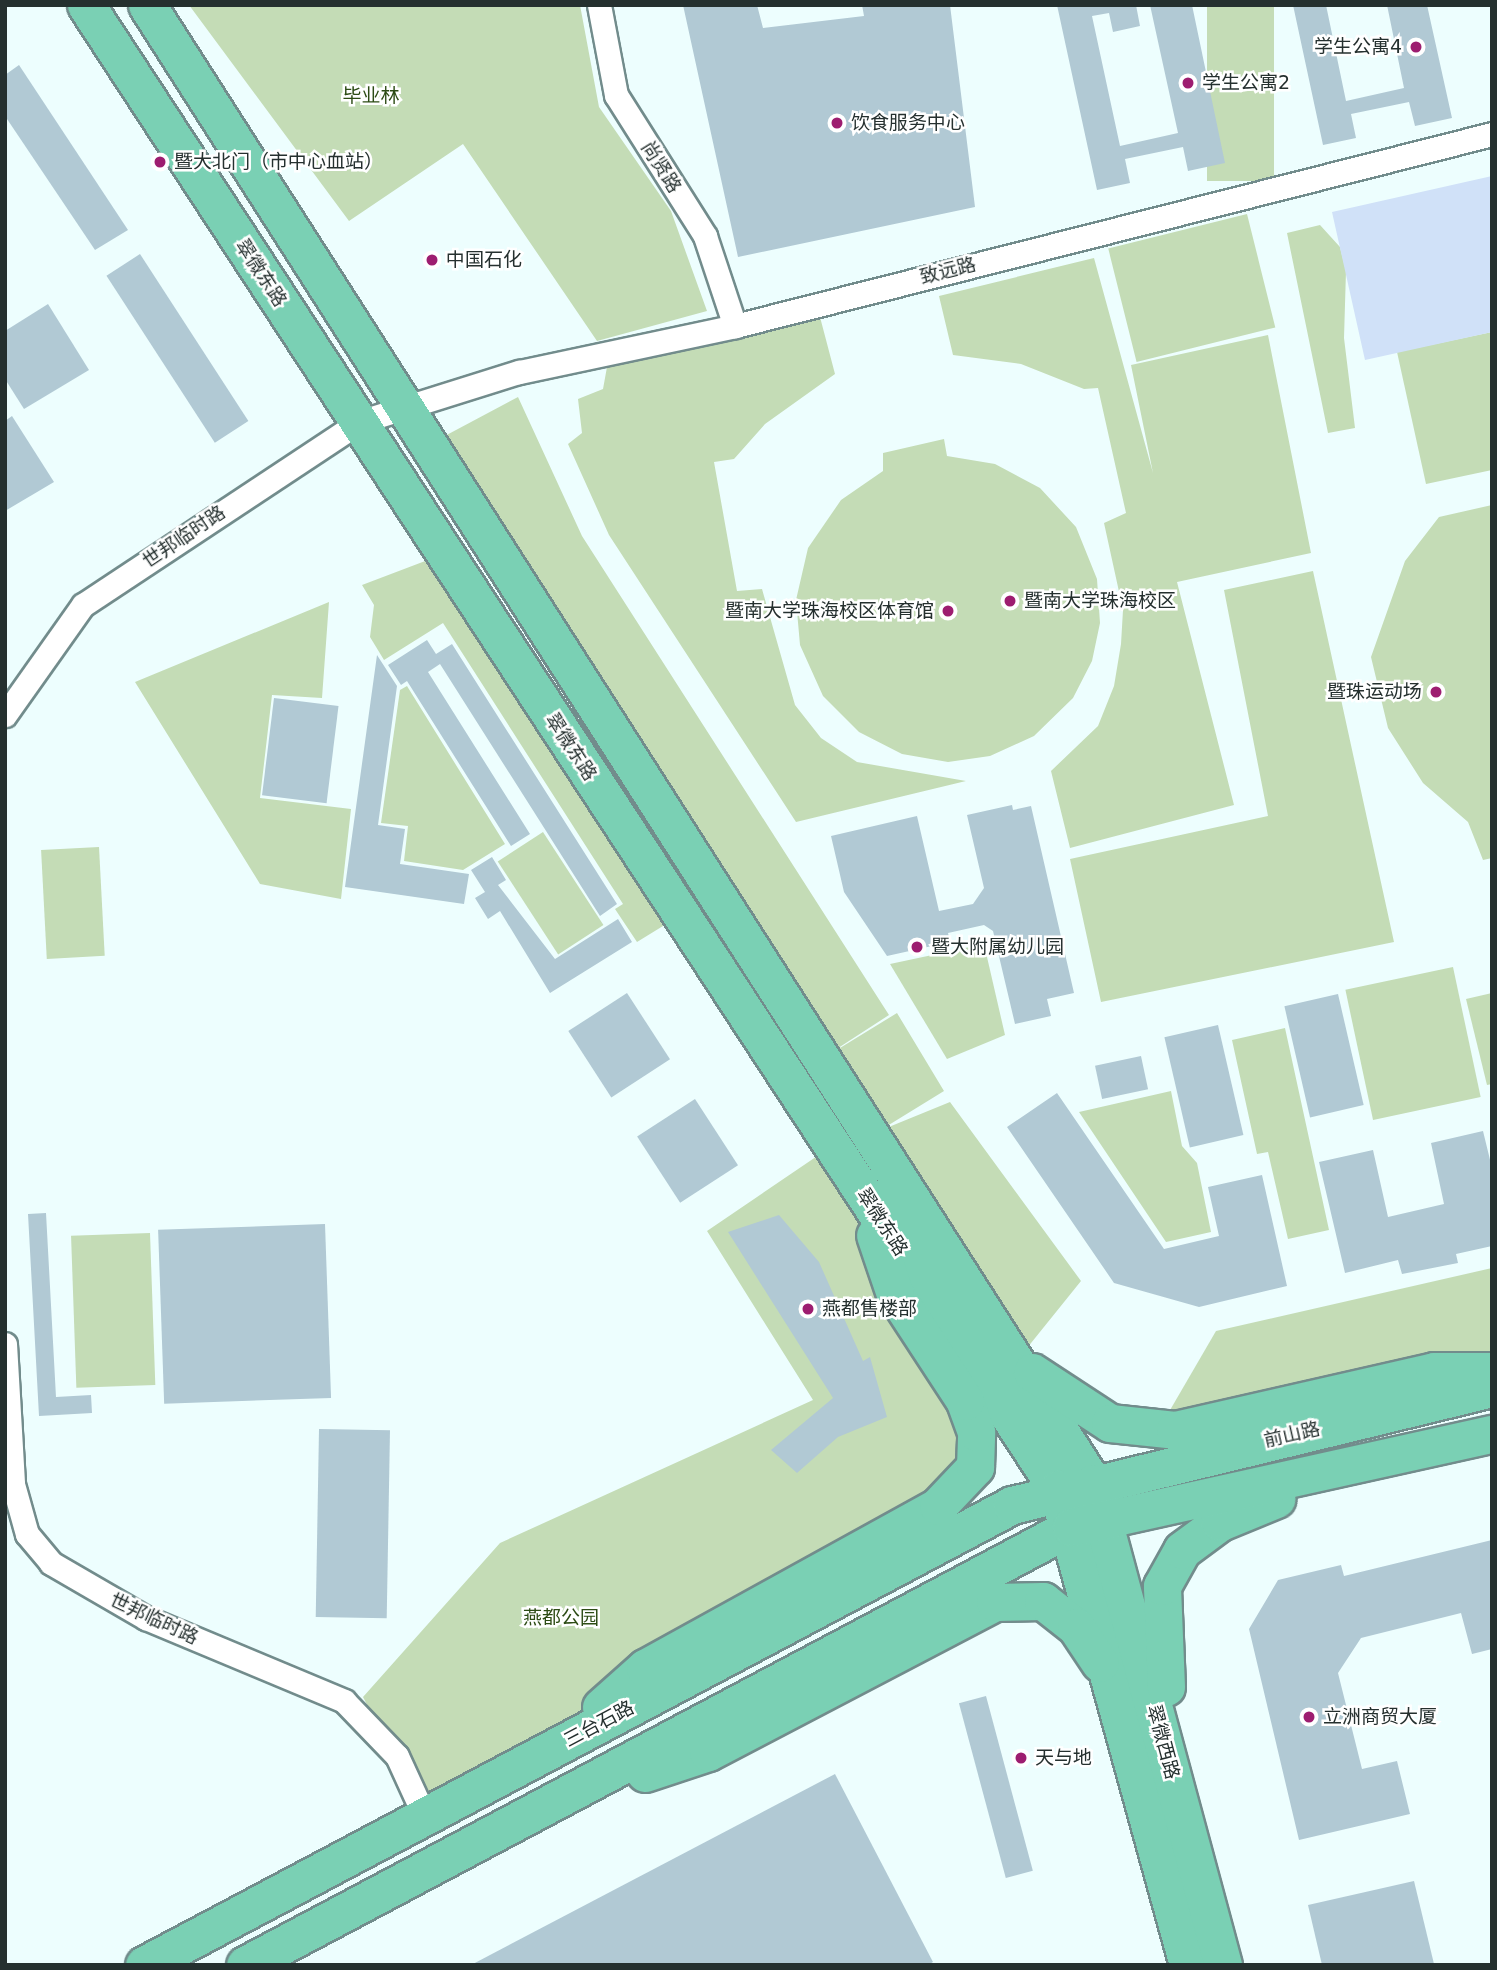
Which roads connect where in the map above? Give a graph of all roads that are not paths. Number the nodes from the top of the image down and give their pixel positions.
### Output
1 (86, 5) edge
2 (147, 5) edge
3 (598, 5) edge
4 (1492, 134) edge
5 (735, 326) junction
6 (403, 405) junction
7 (359, 422) junction
8 (5, 715) edge
9 (860, 1188) junction
10 (5, 1344) edge
11 (1006, 1348) junction
12 (1492, 1371) edge
13 (1492, 1388) edge
14 (1492, 1434) edge
15 (1361, 1463) junction
16 (1093, 1483) junction
17 (1057, 1489) junction
18 (1087, 1523) junction
19 (1112, 1681) junction
20 (552, 1750) junction
21 (1178, 1797) junction
22 (532, 1813) junction
23 (424, 1815) junction
24 (144, 1965) edge
25 (245, 1965) edge
26 (1188, 1965) edge
27 (1223, 1965) edge

1 - 7 main road, 翠微东路
2 - 6 main road, 翠微东路
3 - 5 street, 尚贤路
4 - 5 street, 致远路
5 - 6 street, 致远路
6 - 7 street, 世邦临时路
6 - 11 main road, 翠微东路
7 - 8 street, 世邦临时路
7 - 9 main road, 翠微东路
9 - 17 main road, 翠微东路
9 - 20 main road
10 - 23 street, 世邦临时路
11 - 12 main road
11 - 16 main road, 翠微东路
13 - 16 main road, 前山路
14 - 15 main road
15 - 18 main road
15 - 21 main road
16 - 17 main road, 前山路
16 - 18 main road, 翠微东路
17 - 18 main road, 翠微东路
17 - 20 main road, 三台石路
18 - 19 main road, 翠微西路
18 - 21 main road, 翠微西路
18 - 22 main road
19 - 22 main road
19 - 26 main road, 翠微西路
20 - 23 main road, 三台石路
21 - 27 main road, 翠微西路
22 - 25 main road
23 - 24 main road, 三台石路

